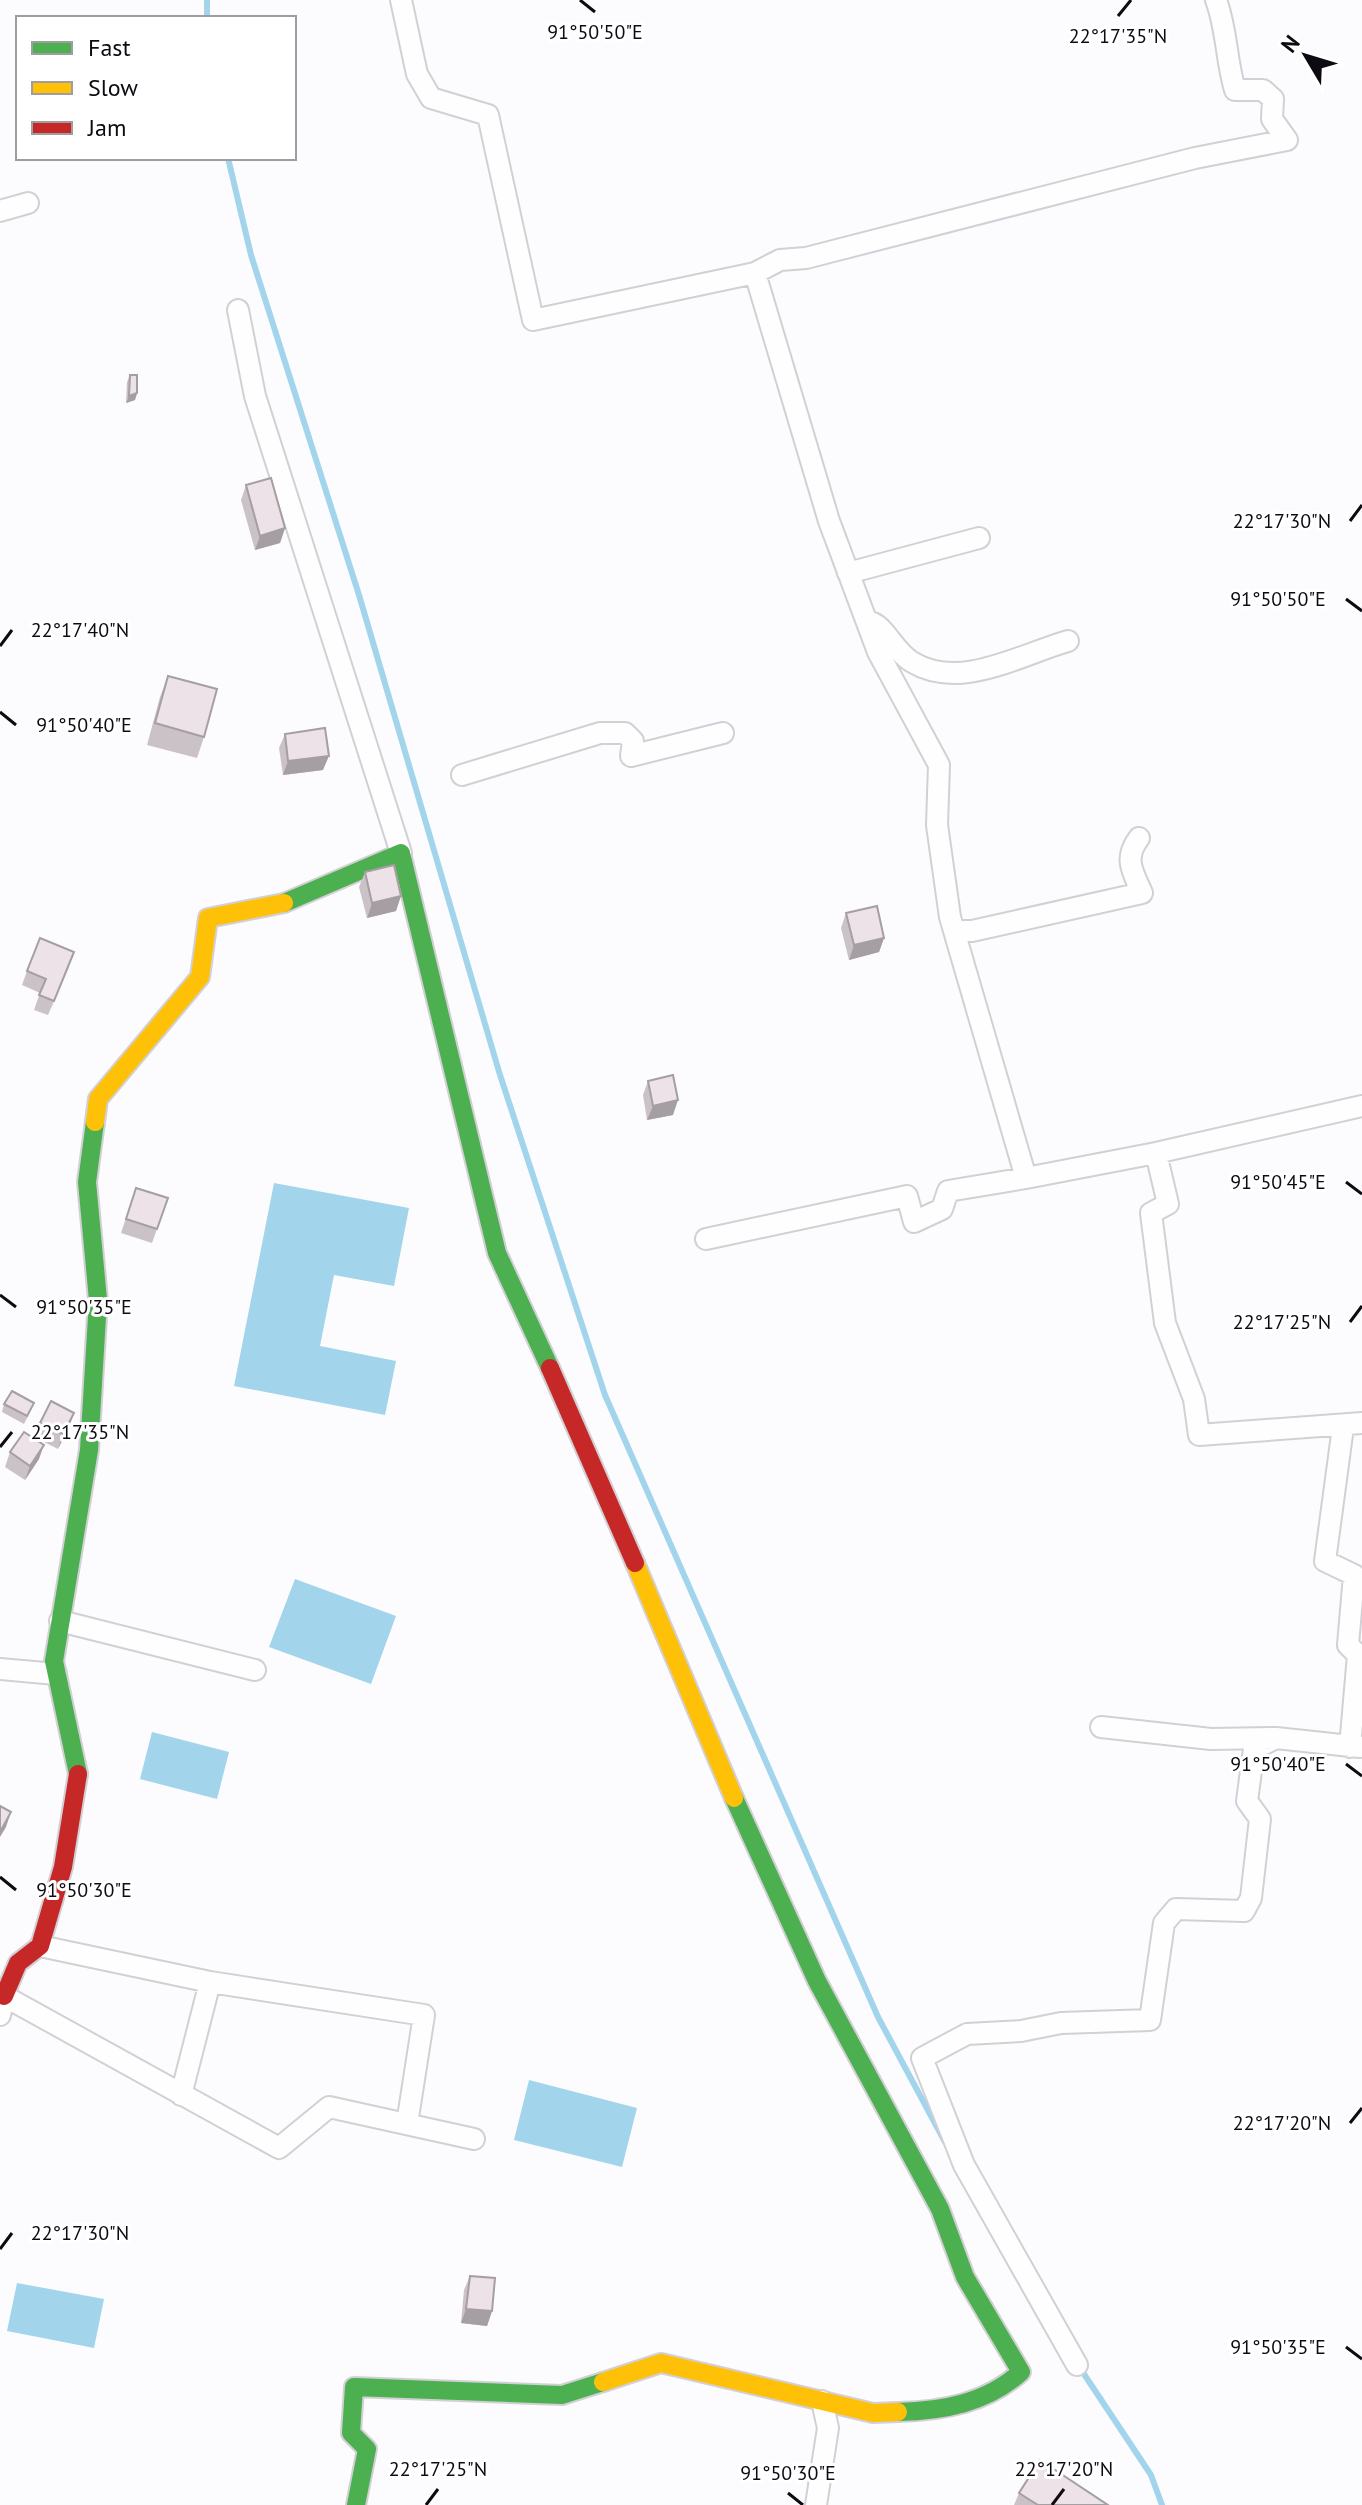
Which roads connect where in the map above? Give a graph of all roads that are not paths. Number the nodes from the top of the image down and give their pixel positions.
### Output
1 (401, 0) edge
2 (1216, 0) edge
3 (28, 203) dead end
4 (0, 211) edge
5 (755, 273) junction
6 (238, 310) dead end
7 (979, 538) dead end
8 (848, 573) junction
9 (866, 619) junction
10 (1068, 641) dead end
11 (723, 733) dead end
12 (462, 775) dead end
13 (1139, 838) dead end
14 (401, 853) junction
15 (955, 931) junction
16 (1362, 1106) edge
17 (1156, 1153) junction
18 (1026, 1178) junction
19 (706, 1239) dead end
20 (1352, 1425) edge
21 (60, 1621) junction
22 (0, 1669) edge
23 (255, 1670) dead end
24 (56, 1674) junction
25 (1101, 1727) dead end
26 (1276, 1738) junction
27 (1356, 1747) edge
28 (40, 1946) junction
29 (210, 1982) junction
30 (2, 2006) edge
31 (181, 2095) junction
32 (407, 2124) junction
33 (474, 2139) dead end
34 (1077, 2365) dead end
35 (822, 2401) junction
36 (356, 2505) edge
37 (816, 2505) edge

1 - 5 street
2 - 5 street
3 - 4 street
5 - 8 street
6 - 14 street
7 - 8 street
8 - 9 street
9 - 10 street
9 - 15 street
11 - 12 street
13 - 15 street
14 - 21 street
14 - 35 street
15 - 18 street
16 - 17 street
17 - 18 street
17 - 20 street
18 - 19 street
20 - 27 street
21 - 23 street
21 - 24 street
22 - 24 street
24 - 28 street
25 - 26 street
26 - 27 street
26 - 34 street
28 - 29 street
28 - 30 street
29 - 31 street
29 - 32 street
30 - 31 street
31 - 32 street
32 - 33 street
35 - 36 street
35 - 37 street

